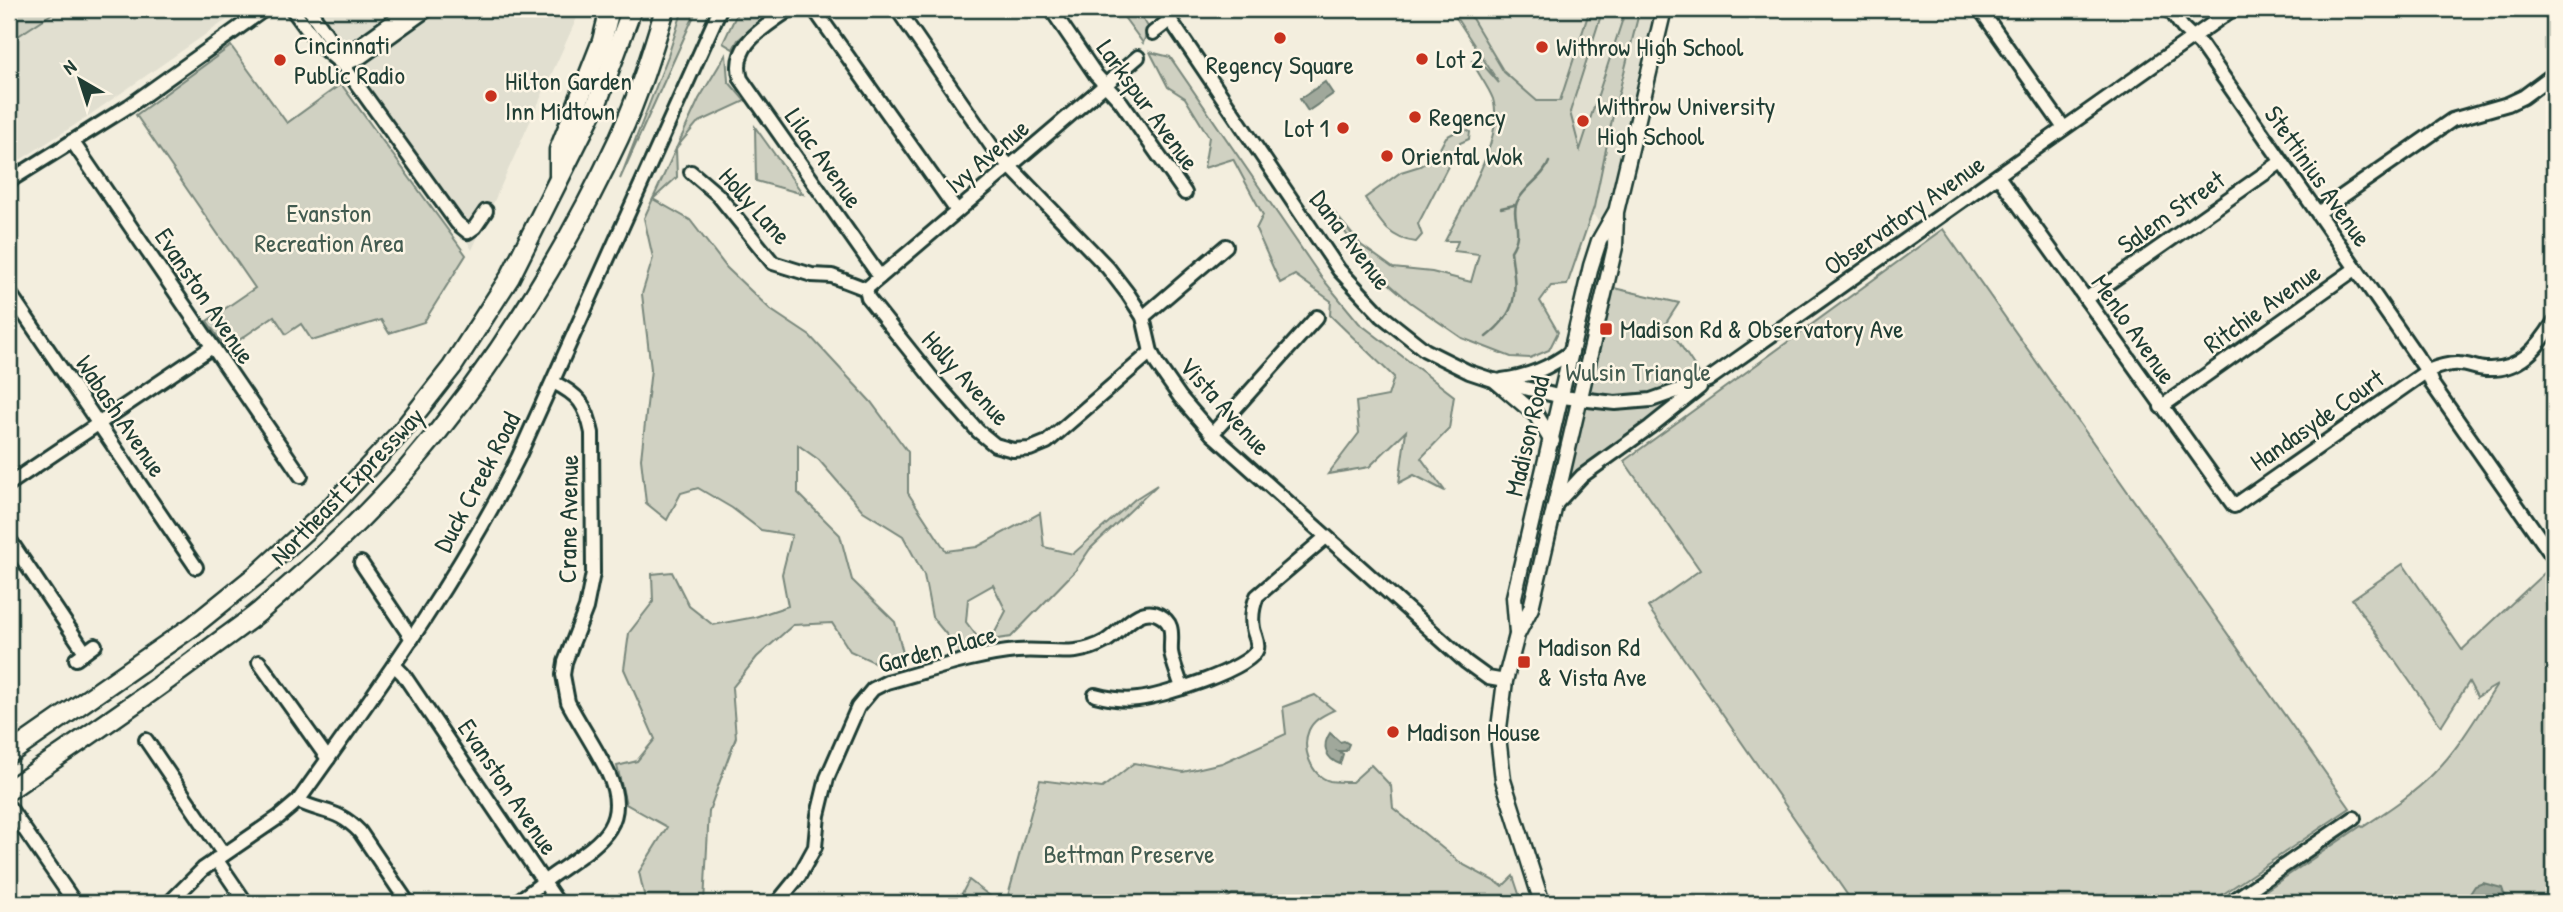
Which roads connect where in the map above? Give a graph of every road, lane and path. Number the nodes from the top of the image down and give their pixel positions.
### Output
1 (265, 9) edge
2 (292, 9) edge
3 (309, 9) edge
4 (410, 9) edge
5 (428, 9) edge
6 (610, 9) edge
7 (632, 9) edge
8 (665, 9) edge
9 (720, 9) edge
10 (790, 9) edge
11 (814, 9) edge
12 (897, 9) edge
13 (1051, 9) edge
14 (1664, 9) edge
15 (1980, 9) edge
16 (2169, 9) edge
17 (2233, 9) edge
18 (1167, 14) edge
19 (1153, 33) dead end
20 (2194, 37) junction
21 (1138, 57) dead end
22 (343, 65) junction
23 (2554, 74) edge
24 (1105, 85) junction
25 (2064, 128) junction
26 (72, 141) junction
27 (2281, 162) junction
28 (1008, 166) junction
29 (691, 172) dead end
30 (1998, 176) junction
31 (559, 179) junction
32 (9, 181) edge
33 (1185, 193) dead end
34 (486, 211) dead end
35 (957, 211) junction
36 (1615, 212) junction
37 (2318, 214) junction
38 (1226, 246) dead end
39 (2355, 270) junction
40 (880, 277) junction
41 (866, 289) junction
42 (9, 292) edge
43 (2086, 299) junction
44 (1143, 317) junction
45 (1317, 317) dead end
46 (2554, 322) edge
47 (212, 347) junction
48 (1151, 352) junction
49 (1572, 352) junction
50 (2427, 370) junction
51 (1708, 380) junction
52 (1496, 381) junction
53 (553, 382) junction
54 (1562, 397) junction
55 (1581, 399) junction
56 (2161, 407) junction
57 (99, 424) junction
58 (1212, 434) junction
59 (1552, 440) junction
60 (301, 476) dead end
61 (9, 484) edge
62 (1556, 504) junction
63 (2234, 506) joint
64 (1326, 537) junction
65 (1549, 537) junction
66 (9, 539) edge
67 (2551, 554) dead end
68 (361, 563) dead end
69 (196, 567) dead end
70 (1517, 635) junction
71 (412, 639) junction
72 (85, 652) dead end
73 (259, 662) dead end
74 (394, 665) junction
75 (1505, 681) junction
76 (1182, 688) junction
77 (1095, 695) dead end
78 (146, 740) dead end
79 (9, 754) edge
80 (328, 759) junction
81 (9, 790) edge
82 (298, 801) junction
83 (11, 811) edge
84 (2354, 818) dead end
85 (220, 856) junction
86 (545, 882) junction
87 (75, 903) edge
88 (169, 903) edge
89 (246, 903) edge
90 (408, 903) edge
91 (515, 903) edge
92 (558, 903) edge
93 (778, 903) edge
94 (1542, 903) edge
95 (2230, 903) edge

1 - 26 street
2 - 22 street
3 - 22 street
4 - 22 street
5 - 22 street
6 - 31 highway
7 - 31 highway, Northeast Expressway
8 - 81 highway, Northeast Expressway
9 - 53 street, Duck Creek Road
10 - 40 street, Lilac Avenue
11 - 35 street
12 - 28 street, Vista Avenue
13 - 24 street, Larkspur Avenue
14 - 36 main road, Madison Road
15 - 25 street
16 - 20 street, Stettinius Avenue
17 - 20 street, Observatory Avenue
18 - 19 street
18 - 52 street, Dana Avenue
20 - 25 street, Observatory Avenue
20 - 27 street, Stettinius Avenue
21 - 24 street, Ivy Avenue
22 - 34 street
23 - 37 street
24 - 28 street, Ivy Avenue
24 - 33 street, Larkspur Avenue
25 - 30 street, Observatory Avenue
26 - 32 street
26 - 47 street, Evanston Avenue
27 - 37 street, Stettinius Avenue
27 - 43 street, Salem Street
28 - 35 street, Ivy Avenue
28 - 44 street, Vista Avenue
29 - 41 street, Holly Lane
30 - 43 street, Menlo Avenue
30 - 51 street, Observatory Avenue
31 - 79 highway, Northeast Expressway
35 - 40 street, Ivy Avenue
36 - 49 main road, Madison Road
36 - 55 main road, Madison Road
37 - 39 street, Stettinius Avenue
38 - 44 street
39 - 50 street, Stettinius Avenue
39 - 56 street, Ritchie Avenue
40 - 41 street, Ivy Avenue
41 - 48 street, Holly Avenue
42 - 57 street, Wabash Avenue
43 - 56 street, Menlo Avenue
44 - 48 street, Vista Avenue
45 - 58 street
46 - 50 street
47 - 57 street
47 - 60 street, Evanston Avenue
48 - 58 street, Vista Avenue
49 - 52 street
49 - 54 main road, Madison Road
50 - 63 street, Handasyde Court
50 - 67 street, Stettinius Avenue
51 - 55 street, Observatory Avenue
51 - 62 street
52 - 54 street, Dana Avenue
52 - 59 main road
53 - 71 street, Duck Creek Road
53 - 86 street, Crane Avenue
54 - 55 street, Dana Avenue
54 - 59 main road, Madison Road
54 - 65 main road
55 - 62 main road, Madison Road
56 - 63 street, Menlo Avenue
57 - 61 street
57 - 69 street, Wabash Avenue
58 - 64 street, Vista Avenue
59 - 70 main road, Madison Road
62 - 65 main road, Madison Road
64 - 75 street, Vista Avenue
64 - 76 street
65 - 70 main road, Madison Road
66 - 72 street
68 - 71 street
70 - 75 main road, Madison Road
71 - 74 street, Duck Creek Road
73 - 80 street
74 - 80 street, Duck Creek Road
74 - 86 street, Evanston Avenue
75 - 94 main road, Madison Road
76 - 77 street
76 - 93 street, Garden Place
78 - 85 street
80 - 82 street, Duck Creek Road
82 - 85 street, Duck Creek Road
82 - 90 street
83 - 87 street
84 - 95 street
85 - 88 street, Duck Creek Road
85 - 89 street
86 - 91 street, Crane Avenue
86 - 92 street, Evanston Avenue

